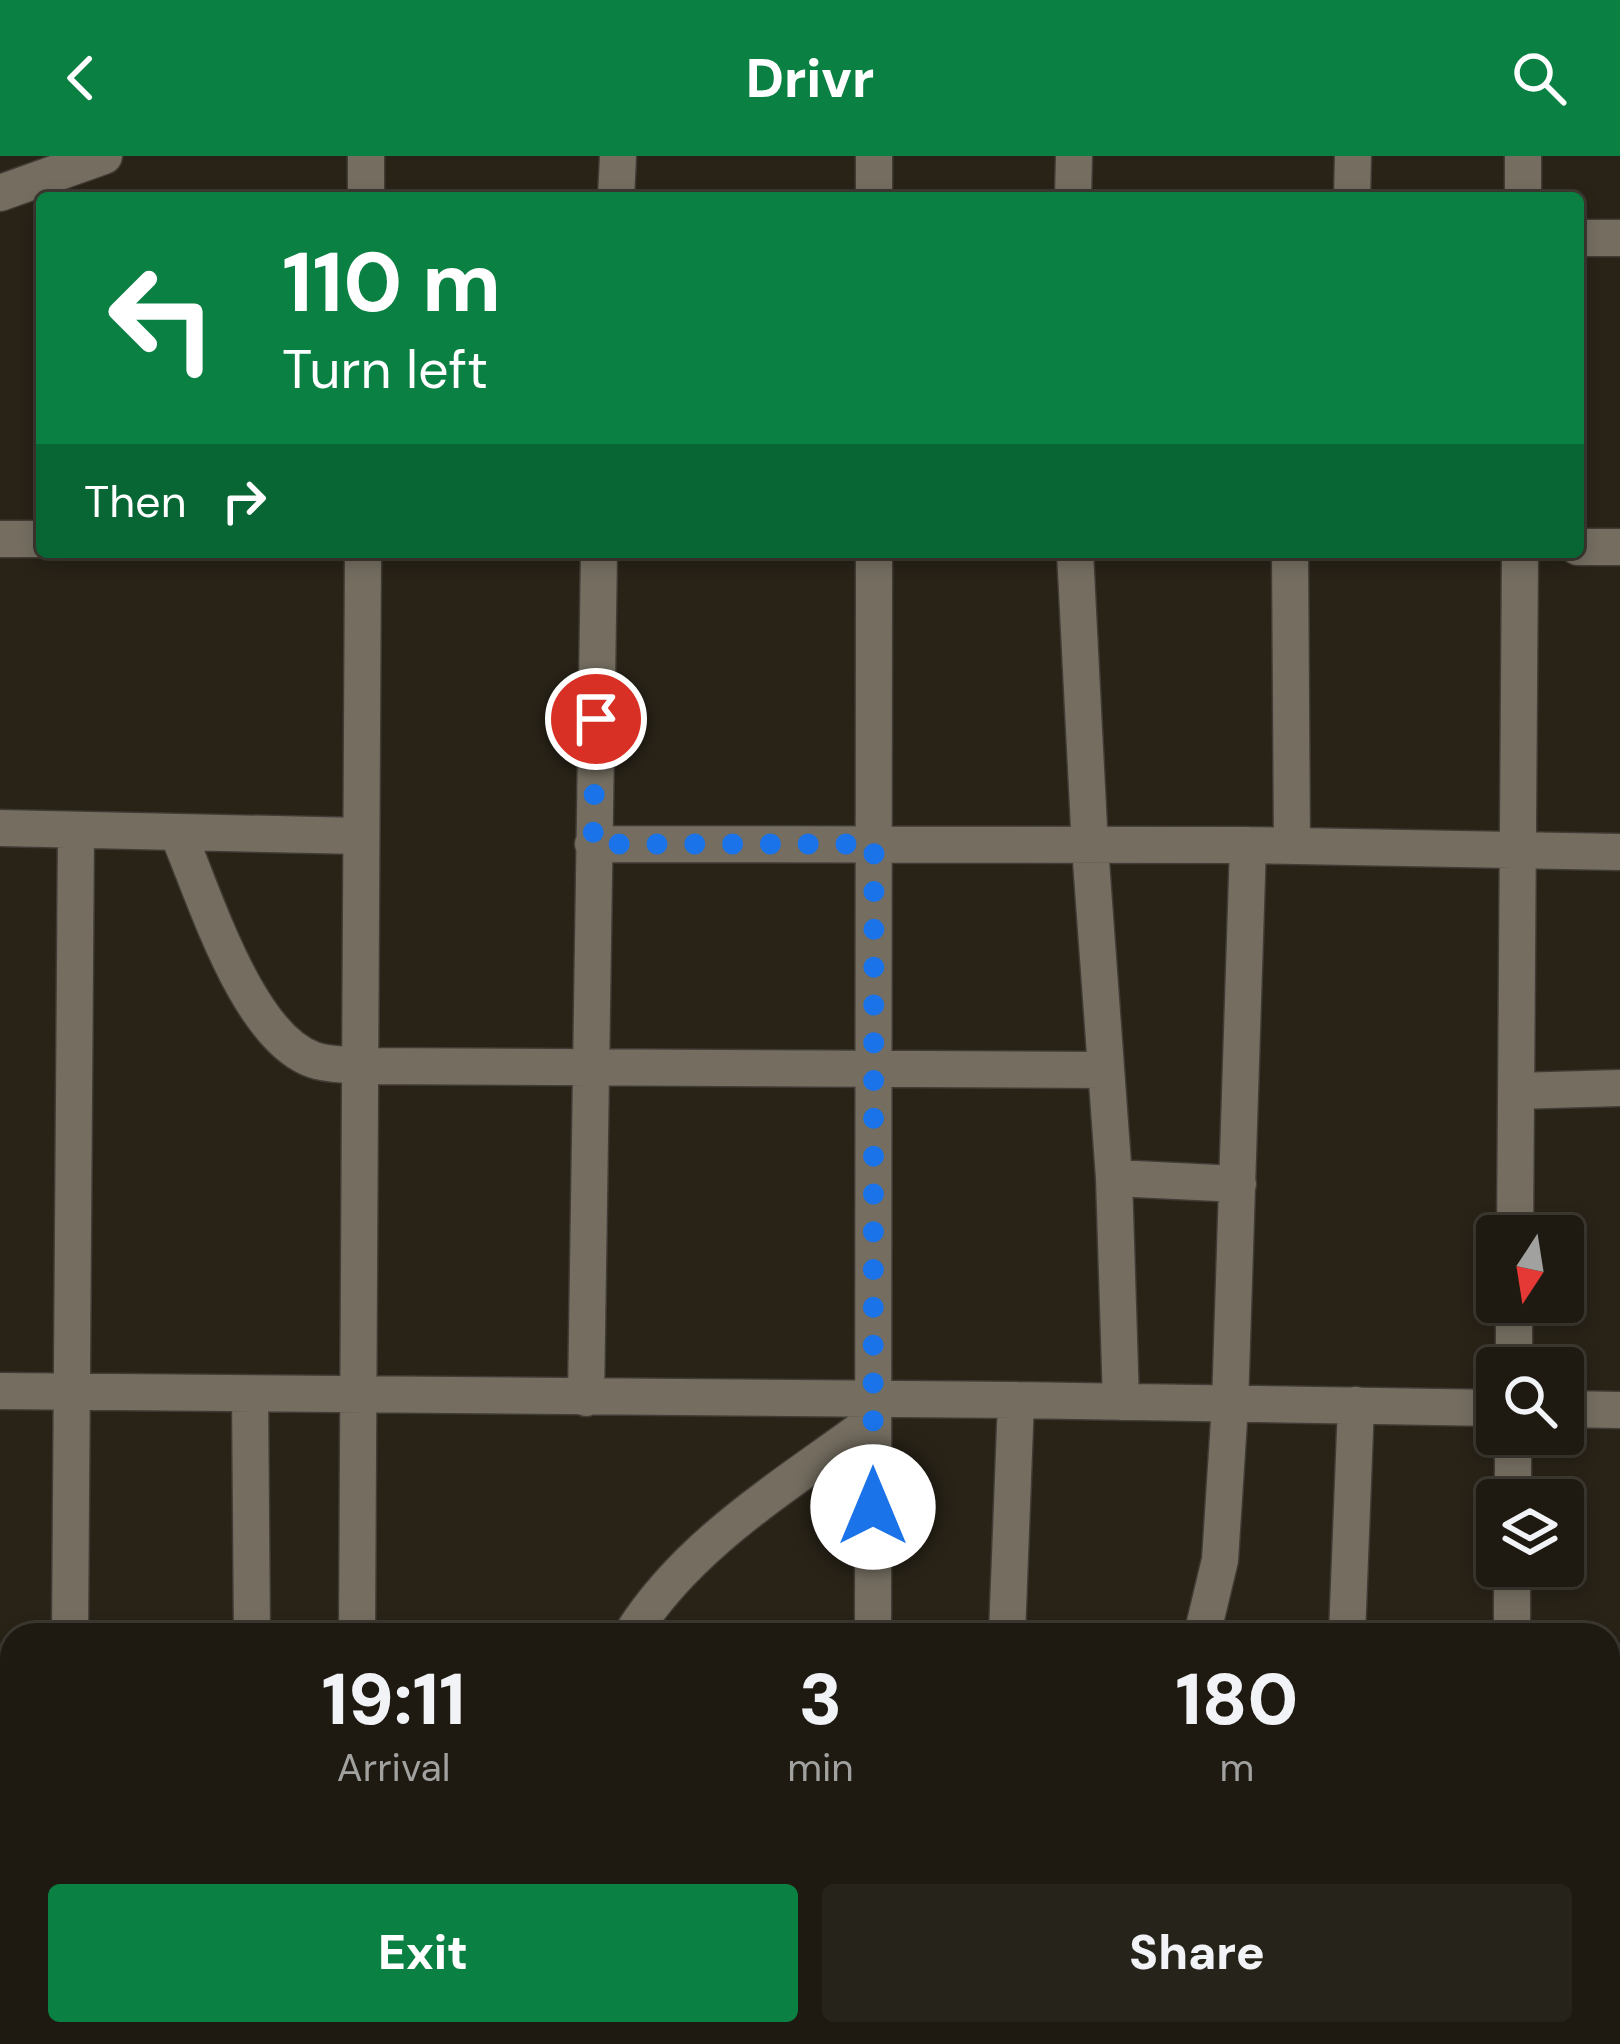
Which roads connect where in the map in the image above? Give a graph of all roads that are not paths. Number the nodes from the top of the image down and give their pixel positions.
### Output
1 (104, 156) edge
2 (366, 156) edge
3 (619, 156) edge
4 (874, 156) edge
5 (1073, 156) edge
6 (1353, 156) edge
7 (1523, 156) edge
8 (366, 192) edge
9 (616, 192) edge
10 (874, 192) edge
11 (1073, 192) edge
12 (1352, 192) edge
13 (1523, 192) edge
14 (0, 193) edge
15 (1584, 238) edge
16 (1620, 238) edge
17 (0, 538) edge
18 (36, 539) edge
19 (1584, 547) edge
20 (1620, 547) edge
21 (363, 558) edge
22 (599, 558) edge
23 (874, 558) edge
24 (1075, 558) edge
25 (1290, 558) edge
26 (1520, 558) edge
27 (0, 828) edge
28 (76, 831) junction
29 (178, 834) junction
30 (361, 836) junction
31 (593, 844) junction
32 (874, 844) junction
33 (1249, 845) junction
34 (1292, 846) junction
35 (1090, 847) junction
36 (1620, 852) edge
37 (1518, 853) junction
38 (360, 1066) junction
39 (590, 1067) junction
40 (874, 1068) junction
41 (1105, 1070) junction
42 (1620, 1088) edge
43 (1517, 1091) junction
44 (1114, 1178) junction
45 (1238, 1184) junction
46 (1515, 1215) edge
47 (0, 1391) edge
48 (72, 1392) junction
49 (250, 1394) junction
50 (357, 1395) junction
51 (586, 1398) junction
52 (1016, 1400) junction
53 (1121, 1402) junction
54 (1230, 1405) junction
55 (1356, 1406) junction
56 (1476, 1408) edge
57 (1584, 1409) edge
58 (1620, 1410) edge
59 (873, 1411) junction
60 (1512, 1587) edge
61 (70, 1623) edge
62 (252, 1623) edge
63 (357, 1623) edge
64 (639, 1623) edge
65 (873, 1623) edge
66 (1007, 1623) edge
67 (1205, 1623) edge
68 (1347, 1623) edge
69 (1512, 1623) edge

1 - 14 street
2 - 8 street
3 - 9 street
4 - 10 street
5 - 11 street
6 - 12 street
7 - 13 street
15 - 16 street
17 - 18 street
19 - 20 street
21 - 30 street
22 - 31 street
23 - 32 street
24 - 35 street
25 - 34 street
26 - 37 street
27 - 28 street
28 - 29 street
28 - 48 street
29 - 30 street
29 - 38 street
30 - 38 street
31 - 32 street
31 - 39 street
32 - 35 street
32 - 40 street
33 - 34 street
33 - 35 street
33 - 45 street
34 - 37 street
35 - 41 street
36 - 37 street
37 - 43 street
38 - 39 street
38 - 50 street
39 - 40 street
39 - 51 street
40 - 41 street
40 - 59 street
41 - 44 street
42 - 43 street
43 - 46 street
44 - 45 street
44 - 53 street
45 - 54 street
47 - 48 street
48 - 49 street
48 - 61 street
49 - 50 street
49 - 62 street
50 - 51 street
50 - 63 street
51 - 59 street
52 - 53 street
52 - 59 street
52 - 66 street
53 - 54 street
54 - 55 street
54 - 67 street
55 - 56 street
55 - 68 street
57 - 58 street
59 - 64 street
59 - 65 street
60 - 69 street

